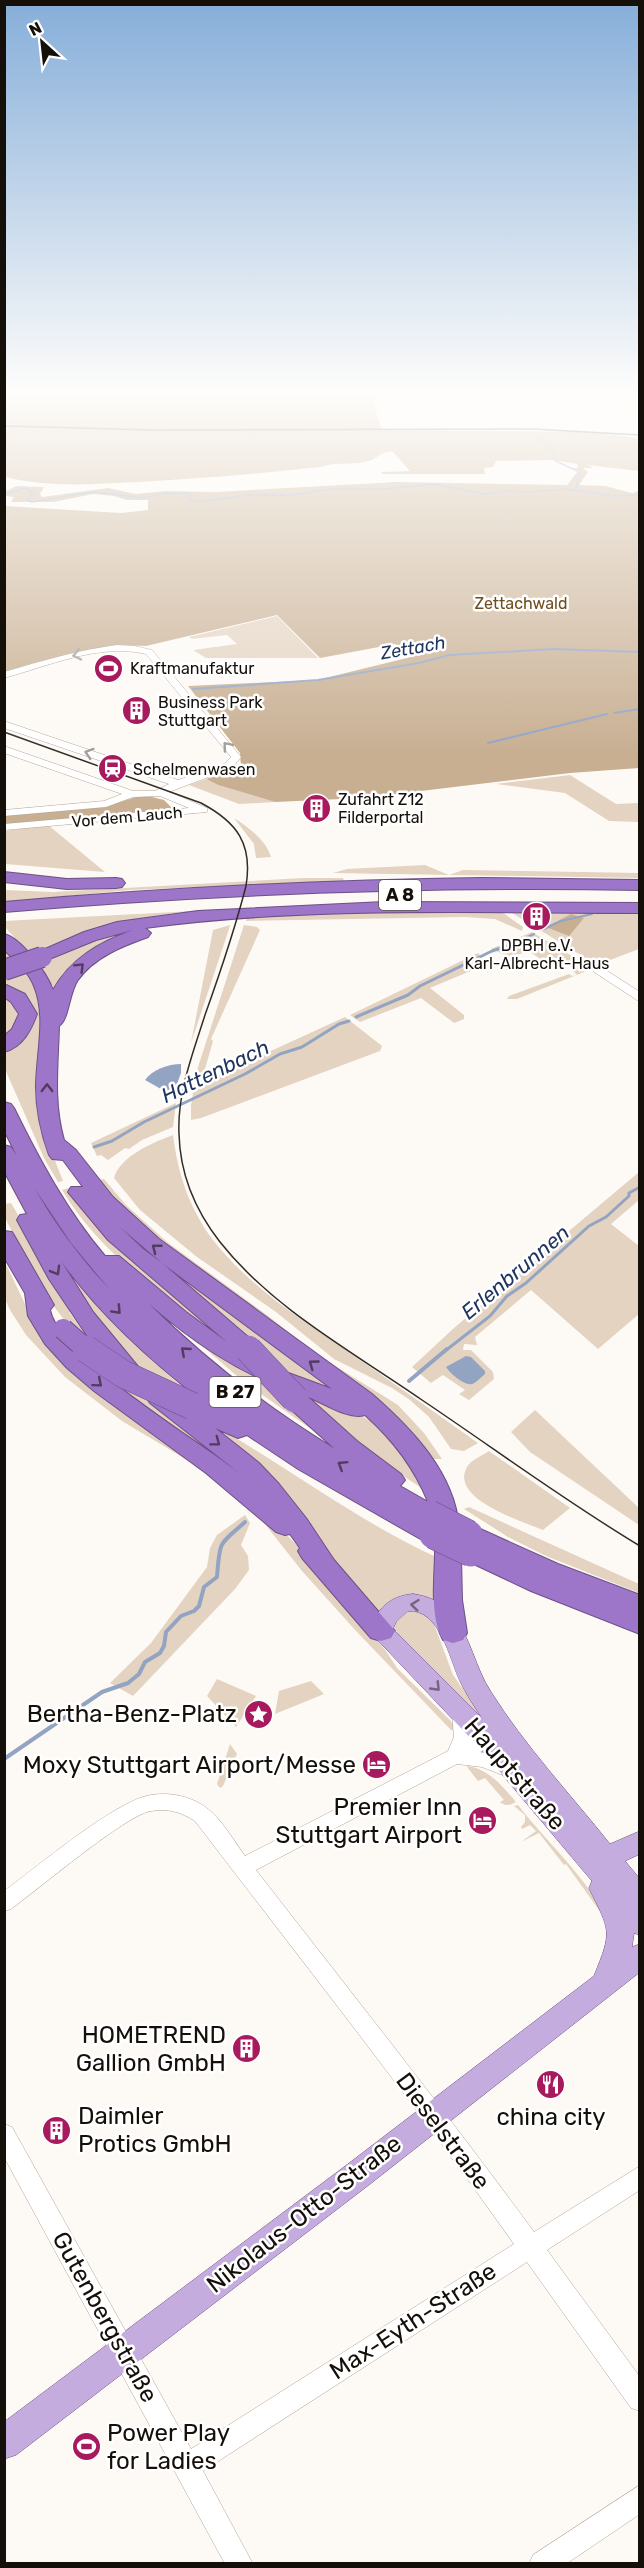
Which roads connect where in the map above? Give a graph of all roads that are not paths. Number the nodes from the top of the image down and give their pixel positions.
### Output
1 (4, 675) edge
2 (4, 724) edge
3 (4, 749) edge
4 (178, 784) junction
5 (161, 793) junction
6 (132, 794) junction
7 (4, 813) edge
8 (4, 827) edge
9 (4, 876) edge
10 (151, 882) junction
11 (474, 883) junction
12 (639, 885) edge
13 (4, 888) edge
14 (639, 896) edge
15 (4, 907) edge
16 (639, 908) edge
17 (231, 914) junction
18 (4, 916) edge
19 (4, 939) edge
20 (598, 969) dead end
21 (4, 970) edge
22 (4, 989) edge
23 (639, 998) edge
24 (48, 1032) junction
25 (7, 1045) edge
26 (4, 1108) edge
27 (4, 1150) edge
28 (79, 1181) junction
29 (29, 1194) junction
30 (71, 1230) junction
31 (4, 1237) edge
32 (35, 1294) junction
33 (390, 1427) junction
34 (273, 1441) junction
35 (431, 1525) junction
36 (470, 1543) junction
37 (321, 1560) junction
38 (639, 1606) edge
39 (639, 1624) edge
40 (381, 1631) junction
41 (453, 1633) junction
42 (461, 1712) junction
43 (495, 1733) junction
44 (455, 1756) junction
45 (515, 1772) junction
46 (639, 1840) edge
47 (589, 1853) junction
48 (244, 1866) junction
49 (639, 1898) edge
50 (4, 1903) edge
51 (639, 1924) edge
52 (639, 1933) edge
53 (639, 1941) edge
54 (639, 1956) edge
55 (639, 1971) edge
56 (603, 1984) junction
57 (433, 2115) junction
58 (4, 2134) edge
59 (639, 2177) edge
60 (529, 2246) junction
61 (125, 2353) junction
62 (639, 2399) edge
63 (4, 2443) edge
64 (188, 2466) junction
65 (639, 2498) edge
66 (240, 2564) edge
67 (542, 2564) edge

4 -> 1 street
4 -> 2 street
3 - 6 street
4 - 5 street
5 - 6 street
5 - 8 street, Vor dem Lauch
6 - 7 street, Vor dem Lauch
9 - 10 highway
10 - 11 highway, A 8
10 - 13 highway, A 8
11 - 12 highway, A 8
11 - 15 highway, A 8
14 - 18 highway, A 8
16 - 17 highway, A 8
17 - 21 highway, A 8, bridge
24 -> 17 highway
19 - 24 highway
20 - 23 street
22 - 25 highway
28 -> 24 highway
26 - 29 highway, B 27
27 - 29 highway
33 -> 28 highway
28 - 35 highway, bridge
29 - 30 highway, B 27
29 -> 34 highway, B 27
29 -> 37 highway
30 - 33 highway
35 -> 30 highway, B 27
31 - 32 highway
32 - 34 highway, bridge
32 -> 37 highway
33 - 41 highway
34 - 35 highway, B 27
35 - 36 highway, B 27, bridge
36 - 38 highway, B 27
36 - 39 highway, B 27
37 - 40 highway
41 -> 40 main road, Hauptstraße
40 -> 42 main road, Hauptstraße
41 - 43 main road, Hauptstraße
42 - 43 main road, Hauptstraße
42 - 44 street
43 - 44 street
43 - 45 main road, Hauptstraße
43 - 47 main road, Hauptstraße
44 - 45 street
44 - 48 street
45 - 47 main road, Hauptstraße
46 - 47 main road
47 - 49 main road, Hauptstraße
47 - 51 main road, Hauptstraße
47 - 56 main road
48 - 50 street, Dieselstraße
48 - 57 street, Dieselstraße
52 - 53 main road
54 - 56 main road, Nikolaus-Otto-Straße
55 - 56 main road, Nikolaus-Otto-Straße
56 - 57 main road, Nikolaus-Otto-Straße
57 - 60 street, Dieselstraße
57 - 61 main road, Nikolaus-Otto-Straße
58 - 61 street, Gutenbergstraße
59 - 60 street, Max-Eyth-Straße
60 - 62 street, Dieselstraße
60 - 64 street, Max-Eyth-Straße
61 - 63 main road, Nikolaus-Otto-Straße
61 - 64 street, Gutenbergstraße
64 - 66 street, Gutenbergstraße
65 - 67 street

